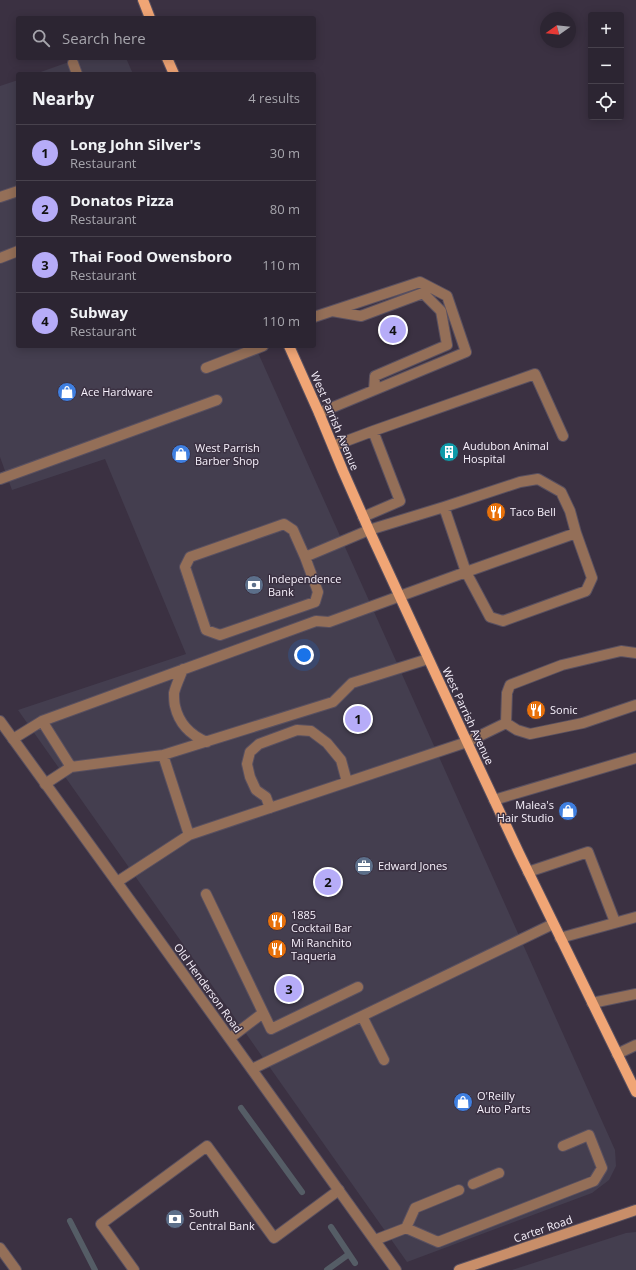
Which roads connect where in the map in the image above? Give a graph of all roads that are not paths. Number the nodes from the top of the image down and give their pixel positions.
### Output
1 (143, 0) edge
2 (149, 16) edge
3 (168, 60) edge
4 (73, 63) dead end
5 (76, 72) edge
6 (173, 72) edge
7 (16, 192) edge
8 (0, 197) edge
9 (16, 252) edge
10 (0, 258) edge
11 (332, 310) junction
12 (316, 316) edge
13 (258, 348) edge
14 (290, 348) edge
15 (206, 368) dead end
16 (374, 390) junction
17 (217, 400) dead end
18 (319, 413) junction
19 (373, 431) junction
20 (563, 436) dead end
21 (333, 446) junction
22 (0, 480) edge
23 (444, 507) junction
24 (364, 517) junction
25 (369, 530) junction
26 (576, 533) junction
27 (304, 557) junction
28 (466, 572) junction
29 (400, 597) junction
30 (636, 653) edge
31 (428, 659) junction
32 (183, 669) junction
33 (636, 705) edge
34 (0, 721) edge
35 (42, 721) junction
36 (506, 723) junction
37 (13, 739) junction
38 (207, 742) junction
39 (467, 742) junction
40 (163, 755) junction
41 (636, 758) edge
42 (71, 767) junction
43 (348, 782) junction
44 (45, 784) junction
45 (494, 800) junction
46 (270, 808) junction
47 (189, 835) junction
48 (528, 872) junction
49 (117, 882) junction
50 (206, 894) dead end
51 (636, 917) edge
52 (615, 922) junction
53 (554, 924) junction
54 (560, 938) junction
55 (358, 988) dead end
56 (636, 994) edge
57 (592, 1003) junction
58 (263, 1013) junction
59 (362, 1016) junction
60 (230, 1038) junction
61 (636, 1044) edge
62 (617, 1054) junction
63 (384, 1060) dead end
64 (252, 1070) junction
65 (636, 1092) edge
66 (563, 1146) dead end
67 (499, 1173) dead end
68 (473, 1184) dead end
69 (339, 1190) junction
70 (459, 1190) dead end
71 (636, 1210) edge
72 (406, 1228) junction
73 (375, 1240) junction
74 (0, 1248) edge
75 (16, 1270) edge
76 (134, 1270) edge
77 (396, 1270) edge
78 (459, 1270) edge

1 - 2 main road
3 - 6 main road
4 - 5 street
7 - 8 street
9 - 10 street
11 - 12 street
11 - 16 street
11 - 16 street
13 - 15 street
14 - 18 main road, West Parrish Avenue
16 - 18 street
17 - 22 street
18 - 21 main road, West Parrish Avenue
19 - 20 street
19 - 21 street
19 - 24 street
21 - 24 main road, West Parrish Avenue
23 - 25 street
23 - 26 street
23 - 28 street
24 - 25 main road, West Parrish Avenue
25 - 27 street
25 - 29 main road, West Parrish Avenue
26 - 28 street
26 - 28 street
27 - 27 street
28 - 29 street
29 - 31 main road, West Parrish Avenue
29 - 32 street
30 - 36 street
31 - 38 street
31 - 39 main road, West Parrish Avenue
32 - 35 street
32 - 38 street
33 - 36 street
34 - 37 street, Old Henderson Road
35 - 37 street
35 - 42 street
36 - 39 street
37 - 44 street, Old Henderson Road
38 - 40 street
39 - 43 street
39 - 45 main road, West Parrish Avenue
40 - 42 street
40 - 47 street
41 - 45 street
42 - 44 street
43 - 46 street
43 - 46 street
44 - 49 street, Old Henderson Road
45 - 48 main road, West Parrish Avenue
46 - 47 street
47 - 49 street
48 - 52 street
48 - 53 main road, West Parrish Avenue
49 - 60 street, Old Henderson Road
50 - 58 street
51 - 52 street
52 - 54 street
53 - 54 main road, West Parrish Avenue
53 - 59 street
54 - 57 main road, West Parrish Avenue
55 - 58 street
56 - 57 street
57 - 62 main road, West Parrish Avenue
58 - 60 street
59 - 63 street
59 - 64 street
60 - 64 street, Old Henderson Road
61 - 62 street
62 - 65 main road, West Parrish Avenue
64 - 69 street, Old Henderson Road
66 - 72 street
67 - 68 street
69 - 73 street, Old Henderson Road
69 - 76 street
70 - 72 street
71 - 78 main road, Carter Road
72 - 73 street
73 - 77 street, Old Henderson Road
74 - 75 street

